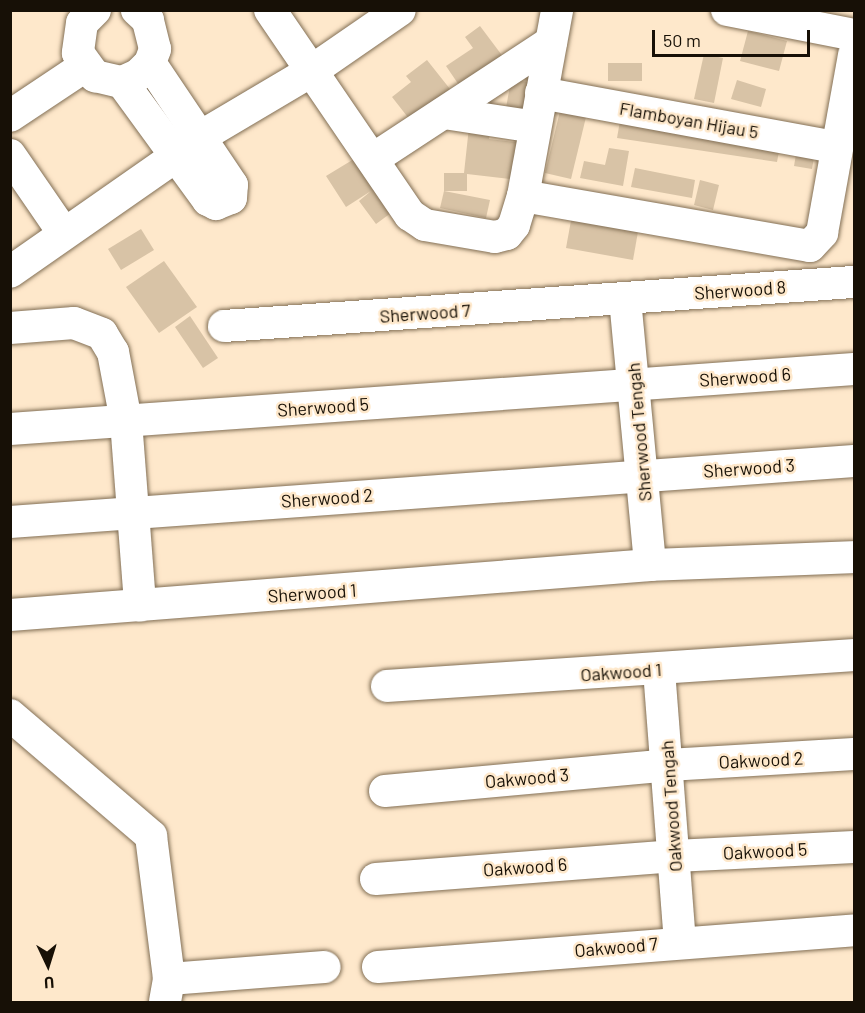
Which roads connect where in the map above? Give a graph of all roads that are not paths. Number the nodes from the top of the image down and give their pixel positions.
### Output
1 (270, 10) edge
2 (400, 10) edge
3 (557, 10) edge
4 (727, 10) edge
5 (150, 14) edge
6 (83, 15) edge
7 (855, 35) edge
8 (551, 42) junction
9 (855, 55) edge
10 (150, 63) junction
11 (84, 66) junction
12 (310, 72) junction
13 (122, 82) junction
14 (541, 93) junction
15 (444, 113) junction
16 (10, 116) edge
17 (535, 127) junction
18 (188, 146) junction
19 (836, 147) junction
20 (10, 155) edge
21 (373, 159) junction
22 (523, 196) junction
23 (63, 232) junction
24 (10, 272) edge
25 (855, 282) edge
26 (625, 299) junction
27 (224, 326) dead end
28 (10, 328) edge
29 (855, 369) edge
30 (635, 385) junction
31 (126, 421) junction
32 (10, 429) edge
33 (855, 461) edge
34 (643, 474) junction
35 (135, 512) junction
36 (10, 522) edge
37 (855, 557) edge
38 (650, 564) junction
39 (140, 605) junction
40 (10, 615) edge
41 (855, 655) edge
42 (659, 670) junction
43 (387, 686) dead end
44 (10, 715) edge
45 (855, 754) edge
46 (668, 765) junction
47 (385, 790) dead end
48 (855, 847) edge
49 (675, 856) junction
50 (376, 879) dead end
51 (855, 930) edge
52 (680, 942) junction
53 (325, 967) dead end
54 (378, 967) dead end
55 (167, 991) edge

1 - 12 street
2 - 12 street
3 - 8 street
4 - 7 street
5 - 10 street
6 - 11 street
8 - 14 street
8 - 15 street
9 - 19 street
10 - 13 street
10 - 18 street
11 - 13 street
11 - 16 street
12 - 18 street
12 - 21 street
13 - 18 street
14 - 17 street
14 - 19 street, Flamboyan Hijau 5
15 - 17 street
15 - 21 street
17 - 22 street
18 - 23 street
19 - 22 street
20 - 23 street
21 - 22 street
23 - 24 street
25 - 26 street, Sherwood 8
26 - 27 street, Sherwood 7
26 - 30 street, Sherwood Tengah
28 - 31 street
29 - 30 street, Sherwood 6
30 - 31 street, Sherwood 5
30 - 34 street, Sherwood Tengah
31 - 32 street, Sherwood 5
31 - 35 street
33 - 34 street, Sherwood 3
34 - 35 street, Sherwood 2
34 - 38 street, Sherwood Tengah
35 - 36 street, Sherwood 2
35 - 39 street
37 - 38 street, Sherwood 1
38 - 39 street, Sherwood 1
39 - 40 street, Sherwood 1
41 - 42 street, Oakwood 1
42 - 43 street, Oakwood 1
42 - 46 street, Oakwood Tengah
44 - 55 street
45 - 46 street, Oakwood 2
46 - 47 street, Oakwood 3
46 - 49 street, Oakwood Tengah
48 - 49 street, Oakwood 5
49 - 50 street, Oakwood 6
49 - 52 street, Oakwood Tengah
51 - 52 street, Oakwood 7
52 - 54 street, Oakwood 7
53 - 55 street

